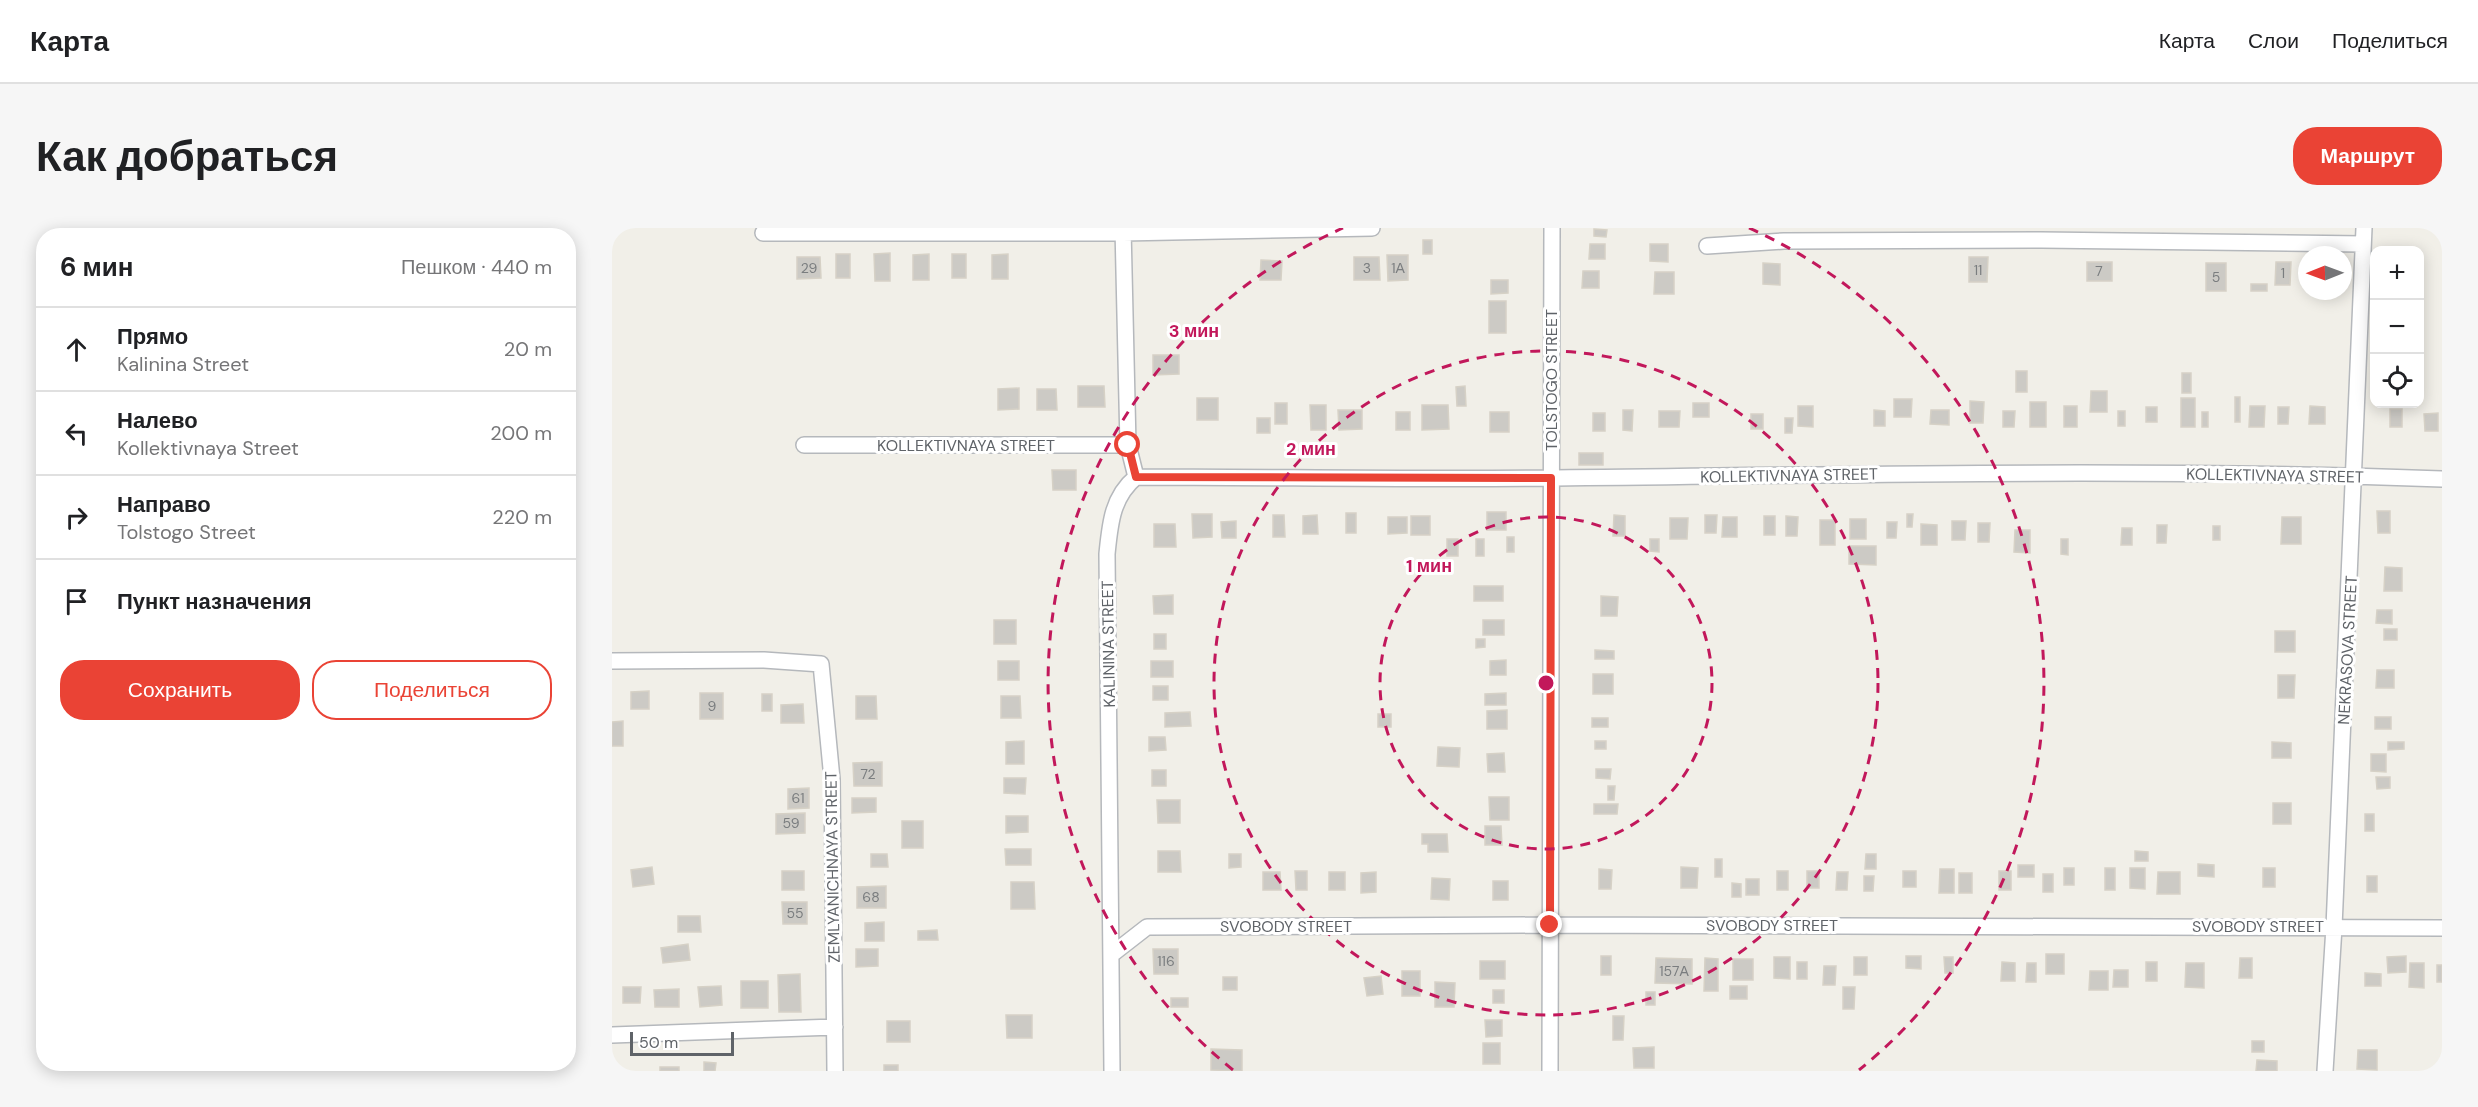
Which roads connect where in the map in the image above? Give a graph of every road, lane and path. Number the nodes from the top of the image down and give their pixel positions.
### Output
1 (1372, 228) edge
2 (1552, 228) edge
3 (2364, 228) edge
4 (1123, 231) edge
5 (763, 233) dead end
6 (2362, 244) junction
7 (1707, 246) dead end
8 (804, 445) dead end
9 (1128, 445) junction
10 (2355, 476) junction
11 (1136, 477) junction
12 (1551, 478) junction
13 (2442, 479) edge
14 (612, 661) edge
15 (1550, 925) junction
16 (2334, 927) junction
17 (2442, 928) edge
18 (1111, 955) junction
19 (835, 1027) junction
20 (612, 1035) edge
21 (835, 1071) edge
22 (1112, 1071) edge
23 (1550, 1071) edge
24 (2325, 1071) edge

1 - 4 street
2 - 12 street, TOLSTOGO STREET
3 - 6 street, NEKRASOVA STREET
4 - 5 street
4 - 9 street
6 - 7 street
6 - 10 street, NEKRASOVA STREET
8 - 9 street, KOLLEKTIVNAYA STREET
9 - 11 street
10 - 12 street, KOLLEKTIVNAYA STREET
10 - 13 street, KOLLEKTIVNAYA STREET
10 - 16 street, NEKRASOVA STREET
11 - 12 street, KOLLEKTIVNAYA STREET
11 - 18 street, KALININA STREET
12 - 15 street, TOLSTOGO STREET
14 - 19 street, ZEMLYANICHNAYA STREET
15 - 16 street, SVOBODY STREET
15 - 18 street, SVOBODY STREET
15 - 23 street, TOLSTOGO STREET
16 - 17 street, SVOBODY STREET
16 - 24 street, NEKRASOVA STREET
18 - 22 street, KALININA STREET
19 - 20 street
19 - 21 street, ZEMLYANICHNAYA STREET

